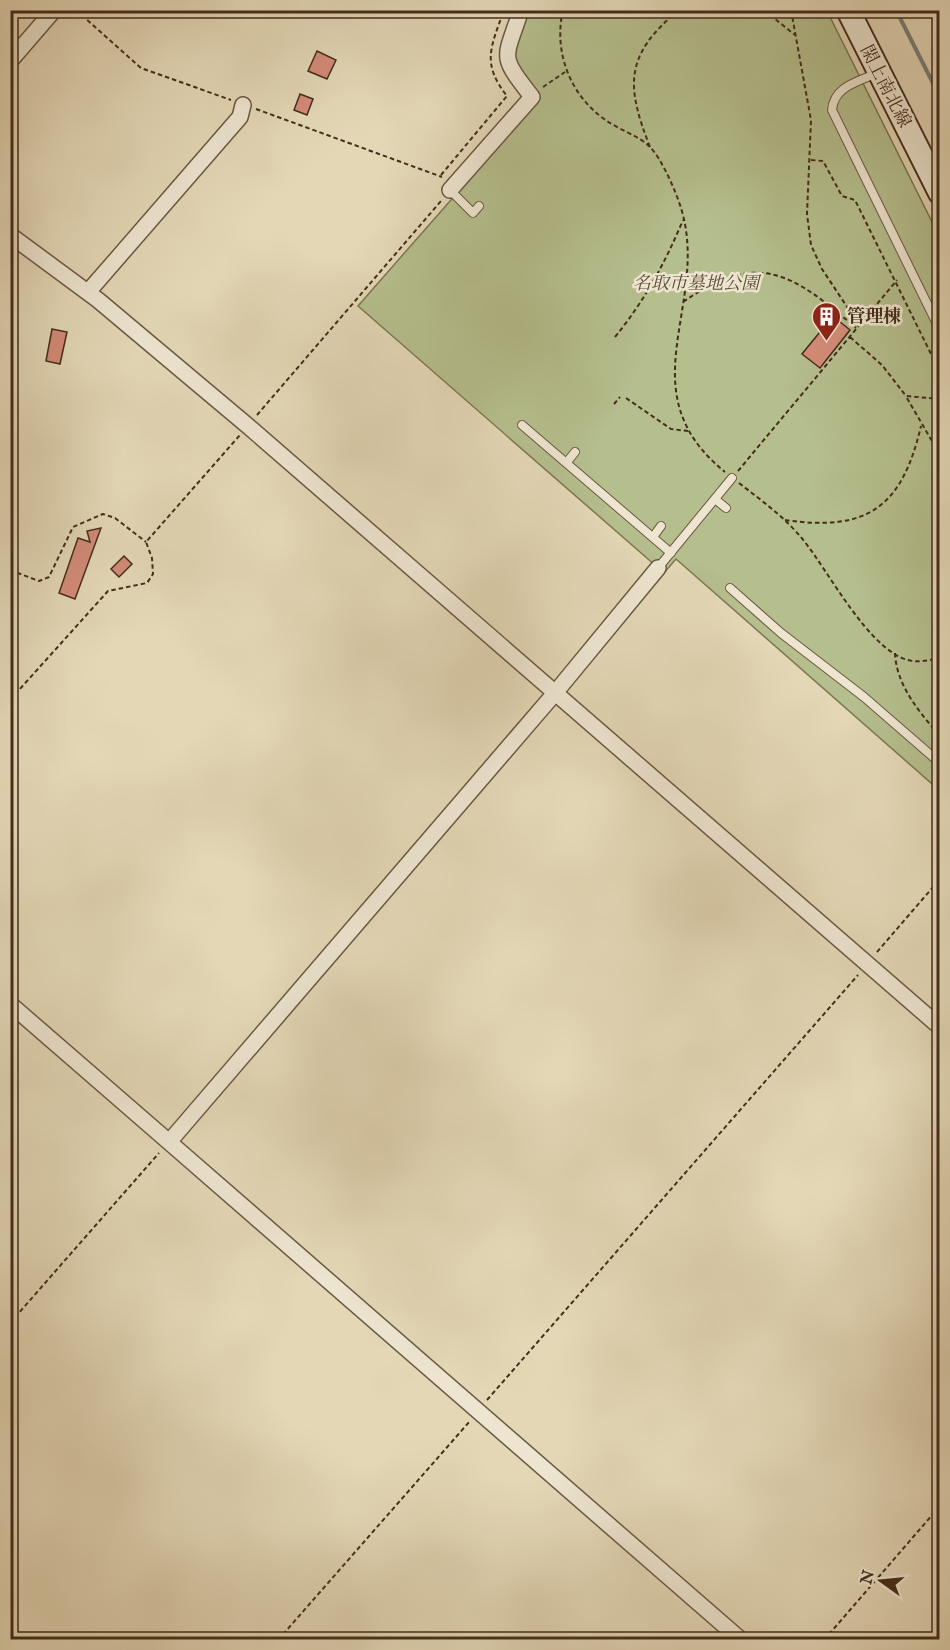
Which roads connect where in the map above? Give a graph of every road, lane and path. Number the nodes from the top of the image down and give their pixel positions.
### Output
1 (54, 10) edge
2 (76, 10) edge
3 (504, 10) edge
4 (521, 10) edge
5 (563, 10) edge
6 (679, 10) edge
7 (764, 10) edge
8 (791, 10) edge
9 (848, 10) edge
10 (928, 10) edge
11 (939, 34) edge
12 (795, 36) junction
13 (10, 61) edge
14 (566, 71) junction
15 (879, 72) junction
16 (532, 97) junction
17 (243, 105) junction
18 (650, 147) junction
19 (811, 160) junction
20 (441, 175) junction
21 (450, 190) junction
22 (939, 193) edge
23 (479, 206) dead end
24 (683, 220) junction
25 (10, 235) edge
26 (897, 280) dead end
27 (894, 283) junction
28 (88, 292) junction
29 (683, 302) junction
30 (860, 325) junction
31 (856, 329) junction
32 (939, 330) edge
33 (615, 337) dead end
34 (850, 337) junction
35 (939, 380) edge
36 (906, 396) junction
37 (620, 397) dead end
38 (626, 398) dead end
39 (939, 399) edge
40 (614, 404) dead end
41 (522, 424) dead end
42 (248, 426) junction
43 (921, 426) junction
44 (689, 431) junction
45 (575, 452) dead end
46 (939, 455) edge
47 (567, 462) junction
48 (732, 478) junction
49 (715, 499) junction
50 (726, 508) dead end
51 (785, 520) junction
52 (661, 526) dead end
53 (653, 537) junction
54 (146, 542) junction
55 (671, 553) junction
56 (658, 568) joint
57 (10, 570) edge
58 (730, 588) dead end
59 (895, 652) junction
60 (939, 658) edge
61 (555, 693) junction
62 (10, 700) edge
63 (939, 736) edge
64 (939, 763) edge
65 (939, 879) edge
66 (867, 965) junction
67 (10, 1004) edge
68 (939, 1027) edge
69 (169, 1142) junction
70 (10, 1323) edge
71 (477, 1412) junction
72 (939, 1506) edge
73 (278, 1640) edge
74 (741, 1640) edge
75 (824, 1640) edge

1 - 13 street
2 - 17 path
3 - 20 path
4 - 16 street
5 - 14 path
6 - 18 path
7 - 12 path
8 - 12 path
9 - 15 street, 閖上南北線
10 - 11 path
12 - 19 path
14 - 16 path
14 - 18 path
15 - 22 street, 閖上南北線
15 - 32 lane
16 - 21 street
17 - 20 path
17 - 28 street
18 - 24 path
19 - 27 path
19 - 30 path
20 - 21 path
21 - 23 lane
21 - 42 path
24 - 29 path
24 - 33 path
25 - 28 street
26 - 27 path
27 - 30 path
27 - 35 path
28 - 42 street
29 - 31 path
29 - 44 path
30 - 31 path
31 - 34 path
34 - 36 path
34 - 48 path
36 - 39 path
36 - 43 path
37 - 40 path
38 - 44 path
41 - 47 lane
42 - 54 path
42 - 61 street
43 - 46 path
43 - 51 path
44 - 48 path
45 - 47 lane
47 - 53 lane
48 - 49 lane
48 - 51 path
49 - 50 lane
49 - 55 lane
51 - 59 path
52 - 53 lane
53 - 55 lane
54 - 57 path
54 - 62 path
55 - 56 lane
56 - 61 street
58 - 64 lane
59 - 60 path
59 - 63 path
61 - 66 street
61 - 69 street
65 - 66 path
66 - 68 street
66 - 71 path
67 - 69 street
69 - 70 path
69 - 71 street
71 - 73 path
71 - 74 street
72 - 75 path

